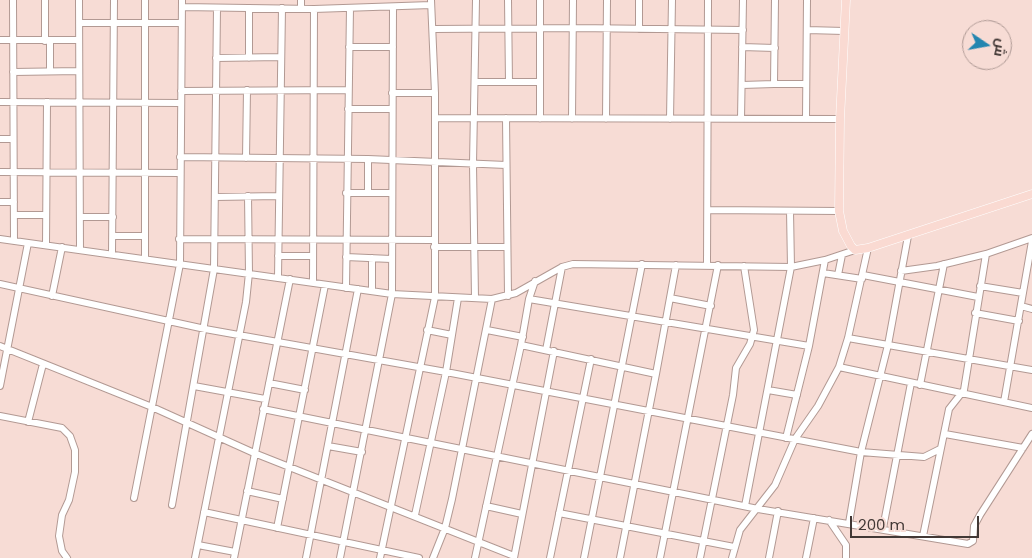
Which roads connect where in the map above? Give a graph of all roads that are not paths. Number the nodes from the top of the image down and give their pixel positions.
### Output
1 (13, 0) edge
2 (45, 0) edge
3 (79, 0) edge
4 (114, 0) edge
5 (145, 0) edge
6 (301, 0) edge
7 (476, 0) edge
8 (508, 0) edge
9 (540, 0) edge
10 (574, 0) edge
11 (607, 0) edge
12 (639, 0) edge
13 (672, 0) edge
14 (708, 0) edge
15 (743, 0) edge
16 (775, 0) edge
17 (807, 0) edge
18 (846, 0) edge
19 (431, 3) edge
20 (182, 4) edge
21 (382, 4) edge
22 (393, 7) junction
23 (217, 8) junction
24 (249, 8) junction
25 (282, 8) junction
26 (301, 8) junction
27 (350, 8) junction
28 (314, 9) junction
29 (79, 23) junction
30 (114, 23) junction
31 (145, 23) junction
32 (181, 23) junction
33 (476, 28) junction
34 (574, 28) junction
35 (607, 28) junction
36 (434, 29) junction
37 (509, 29) junction
38 (540, 29) junction
39 (639, 29) junction
40 (672, 30) junction
41 (708, 30) junction
42 (743, 30) junction
43 (807, 30) junction
44 (844, 31) junction
45 (0, 40) edge
46 (79, 40) junction
47 (12, 41) junction
48 (48, 41) junction
49 (349, 47) junction
50 (393, 47) junction
51 (742, 47) junction
52 (775, 48) junction
53 (280, 57) junction
54 (216, 58) junction
55 (249, 58) junction
56 (50, 71) junction
57 (79, 71) junction
58 (13, 72) junction
59 (475, 82) junction
60 (509, 82) junction
61 (540, 82) junction
62 (774, 84) junction
63 (806, 84) junction
64 (742, 85) junction
65 (216, 90) junction
66 (247, 90) junction
67 (279, 90) junction
68 (314, 90) junction
69 (348, 90) junction
70 (181, 91) junction
71 (435, 92) junction
72 (392, 93) junction
73 (0, 102) edge
74 (13, 102) junction
75 (47, 102) junction
76 (79, 103) junction
77 (113, 103) junction
78 (145, 103) junction
79 (180, 103) junction
80 (348, 109) junction
81 (392, 109) junction
82 (435, 118) junction
83 (474, 118) junction
84 (506, 118) junction
85 (709, 118) junction
86 (806, 118) junction
87 (540, 119) junction
88 (572, 119) junction
89 (606, 119) junction
90 (670, 119) junction
91 (741, 119) junction
92 (840, 119) junction
93 (0, 139) edge
94 (13, 139) junction
95 (180, 157) junction
96 (215, 158) junction
97 (246, 158) junction
98 (368, 158) junction
99 (280, 159) junction
100 (313, 159) junction
101 (346, 159) junction
102 (392, 159) junction
103 (435, 163) junction
104 (473, 164) junction
105 (506, 165) junction
106 (0, 172) edge
107 (13, 172) junction
108 (47, 172) junction
109 (79, 172) junction
110 (114, 172) junction
111 (146, 172) junction
112 (180, 172) junction
113 (346, 193) junction
114 (368, 193) junction
115 (392, 193) junction
116 (1032, 194) edge
117 (248, 196) junction
118 (279, 196) junction
119 (215, 197) junction
120 (0, 202) edge
121 (14, 202) junction
122 (708, 210) junction
123 (790, 211) junction
124 (839, 211) junction
125 (14, 215) junction
126 (46, 215) junction
127 (80, 217) junction
128 (113, 217) junction
129 (113, 236) junction
130 (145, 236) junction
131 (908, 236) junction
132 (0, 239) edge
133 (179, 239) junction
134 (214, 239) junction
135 (247, 239) junction
136 (314, 239) junction
137 (346, 239) junction
138 (391, 239) junction
139 (278, 240) junction
140 (1032, 240) edge
141 (14, 241) junction
142 (28, 243) junction
143 (434, 243) junction
144 (46, 245) junction
145 (506, 246) junction
146 (62, 247) junction
147 (474, 247) junction
148 (868, 248) junction
149 (80, 249) junction
150 (855, 250) junction
151 (112, 254) junction
152 (986, 254) junction
153 (842, 255) junction
154 (278, 256) junction
155 (313, 256) junction
156 (346, 257) junction
157 (372, 258) junction
158 (145, 259) junction
159 (391, 259) junction
160 (825, 260) junction
161 (1030, 260) edge
162 (180, 264) junction
163 (642, 264) junction
164 (944, 264) junction
165 (676, 265) junction
166 (707, 265) junction
167 (718, 265) junction
168 (744, 266) junction
169 (562, 267) junction
170 (790, 268) junction
171 (214, 269) junction
172 (901, 272) junction
173 (823, 273) junction
174 (249, 274) junction
175 (838, 275) junction
176 (278, 277) junction
177 (863, 277) junction
178 (290, 279) junction
179 (535, 281) junction
180 (899, 282) junction
181 (313, 283) junction
182 (0, 284) edge
183 (325, 285) junction
184 (980, 286) junction
185 (20, 288) junction
186 (346, 288) junction
187 (358, 289) junction
188 (939, 290) junction
189 (372, 291) junction
190 (1023, 293) junction
191 (392, 294) junction
192 (52, 296) junction
193 (508, 296) junction
194 (435, 297) junction
195 (978, 297) junction
196 (458, 298) junction
197 (475, 298) junction
198 (492, 298) junction
199 (670, 298) junction
200 (529, 300) junction
201 (555, 304) junction
202 (712, 306) junction
203 (1021, 306) junction
204 (1032, 308) edge
205 (975, 314) junction
206 (632, 317) junction
207 (1019, 321) junction
208 (168, 322) junction
209 (666, 323) junction
210 (205, 329) junction
211 (707, 329) junction
212 (427, 330) junction
213 (486, 330) junction
214 (240, 336) junction
215 (452, 336) junction
216 (523, 337) junction
217 (753, 337) junction
218 (848, 338) junction
219 (777, 341) junction
220 (277, 342) junction
221 (521, 345) junction
222 (888, 345) junction
223 (0, 346) edge
224 (808, 346) junction
225 (313, 349) junction
226 (8, 350) junction
227 (546, 350) junction
228 (554, 351) junction
229 (927, 352) junction
230 (346, 355) junction
231 (591, 359) junction
232 (968, 360) junction
233 (378, 361) junction
234 (43, 364) junction
235 (622, 366) junction
236 (1010, 366) junction
237 (839, 367) junction
238 (420, 368) junction
239 (1032, 370) edge
240 (446, 372) junction
241 (656, 374) junction
242 (881, 376) junction
243 (477, 378) junction
244 (269, 382) junction
245 (911, 383) junction
246 (513, 385) junction
247 (920, 385) junction
248 (0, 386) edge
249 (194, 386) junction
250 (305, 390) junction
251 (768, 390) junction
252 (229, 392) junction
253 (545, 392) junction
254 (962, 393) junction
255 (796, 395) junction
256 (265, 399) junction
257 (583, 400) junction
258 (1004, 402) junction
259 (613, 406) junction
260 (152, 407) junction
261 (1032, 408) edge
262 (263, 409) junction
263 (649, 412) junction
264 (0, 416) edge
265 (300, 417) junction
266 (688, 419) junction
267 (28, 422) junction
268 (332, 423) junction
269 (187, 424) junction
270 (726, 426) junction
271 (366, 430) junction
272 (759, 433) junction
273 (945, 434) junction
274 (1032, 434) edge
275 (220, 438) junction
276 (405, 438) junction
277 (786, 438) junction
278 (795, 439) junction
279 (431, 443) junction
280 (328, 446) junction
281 (1023, 448) junction
282 (940, 449) junction
283 (463, 451) junction
284 (362, 452) junction
285 (861, 452) junction
286 (254, 453) junction
287 (897, 456) junction
288 (497, 457) junction
289 (531, 464) junction
290 (289, 466) junction
291 (569, 472) junction
292 (599, 478) junction
293 (321, 479) junction
294 (636, 485) junction
295 (247, 491) junction
296 (354, 491) junction
297 (674, 492) junction
298 (134, 498) dead end
299 (283, 499) junction
300 (712, 500) junction
301 (172, 506) dead end
302 (390, 506) junction
303 (486, 506) junction
304 (745, 506) junction
305 (758, 509) junction
306 (778, 511) junction
307 (204, 512) junction
308 (560, 513) junction
309 (522, 514) junction
310 (415, 516) junction
311 (814, 518) junction
312 (592, 519) junction
313 (241, 520) junction
314 (829, 520) junction
315 (849, 523) junction
316 (626, 526) junction
317 (277, 528) junction
318 (445, 528) junction
319 (883, 528) junction
320 (665, 534) junction
321 (310, 535) junction
322 (923, 536) junction
323 (343, 542) junction
324 (479, 542) junction
325 (703, 542) junction
326 (198, 545) junction
327 (734, 547) junction
328 (381, 550) junction
329 (234, 555) edge
330 (514, 557) edge
331 (67, 558) edge
332 (195, 558) edge
333 (306, 558) edge
334 (340, 558) edge
335 (380, 558) edge
336 (419, 558) edge
337 (433, 558) edge
338 (475, 558) edge
339 (550, 558) edge
340 (584, 558) edge
341 (620, 558) edge
342 (660, 558) edge
343 (700, 558) edge
344 (732, 558) edge
345 (769, 558) edge
346 (806, 558) edge
347 (846, 558) edge

1 - 47 street
2 - 48 street
3 - 29 street
4 - 30 street
5 - 31 street
6 - 26 street
7 - 33 street
8 - 37 street
9 - 38 street
10 - 34 street
11 - 35 street
12 - 39 street
13 - 40 street
14 - 41 street
15 - 42 street
16 - 52 street
17 - 43 street
18 - 44 main road
19 - 22 street
19 - 36 street
20 - 23 street
20 - 32 street
21 - 22 street
21 - 27 street
22 - 50 street
23 - 24 street
23 - 54 street
24 - 25 street
24 - 55 street
25 - 26 street
25 - 53 street
26 - 28 street
27 - 28 street
27 - 49 street
28 - 68 street
29 - 30 street
29 - 46 street
30 - 31 street
30 - 77 street
31 - 32 street
31 - 78 street
32 - 70 street
33 - 36 street
33 - 37 street
33 - 59 street
34 - 35 street
34 - 38 street
34 - 88 street
35 - 39 street
35 - 89 street
36 - 71 street
37 - 38 street
37 - 60 street
38 - 61 street
39 - 40 street
40 - 41 street
40 - 90 street
41 - 42 street
41 - 85 street
42 - 51 street
43 - 44 street
43 - 63 street
44 - 92 main road
45 - 47 street
46 - 48 street
46 - 57 street
47 - 48 street
47 - 58 street
48 - 56 street
49 - 50 street
49 - 69 street
50 - 72 street
51 - 52 street
51 - 64 street
52 - 62 street
53 - 55 street
53 - 67 street
54 - 55 street
54 - 65 street
56 - 57 street
56 - 58 street
57 - 76 street
58 - 74 street
59 - 60 street
59 - 83 street
60 - 61 street
61 - 87 street
62 - 63 street
62 - 64 street
63 - 86 street
64 - 91 street
65 - 66 street
65 - 70 street
65 - 96 street
66 - 67 street
66 - 97 street
67 - 68 street
67 - 99 street
68 - 69 street
68 - 100 street
69 - 80 street
70 - 79 street
71 - 72 street
71 - 82 street
72 - 81 street
73 - 74 street
74 - 75 street
74 - 94 street
75 - 76 street
75 - 108 street
76 - 77 street
76 - 109 street
77 - 78 street
77 - 110 street
78 - 79 street
78 - 111 street
79 - 95 street
80 - 81 street
80 - 101 street
81 - 102 street
82 - 83 street
82 - 103 street
83 - 84 street
83 - 104 street
84 - 87 street
84 - 105 street
85 - 90 street
85 - 91 street
85 - 122 street
86 - 91 street
86 - 92 street
87 - 88 street
88 - 89 street
89 - 90 street
92 - 124 main road
93 - 94 street
94 - 107 street
95 - 96 street
95 - 112 street
96 - 97 street
96 - 119 street
97 - 99 street
98 - 101 street
98 - 102 street
98 - 114 street
99 - 100 street
99 - 118 street
100 - 101 street
100 - 136 street
101 - 113 street
102 - 103 street
102 - 115 street
103 - 104 street
103 - 143 street
104 - 105 street
104 - 147 street
105 - 145 street
106 - 107 street
107 - 108 street
107 - 121 street
108 - 109 street
108 - 126 street
109 - 110 street
109 - 127 street
110 - 111 street
110 - 128 street
111 - 112 street
111 - 130 street
112 - 133 street
113 - 114 street
113 - 137 street
114 - 115 street
115 - 138 street
116 - 131 main road
117 - 118 street
117 - 119 street
117 - 135 street
118 - 139 street
119 - 134 street
120 - 121 street
121 - 125 street
122 - 123 street
122 - 166 street
123 - 124 street
123 - 170 street
124 - 150 main road
125 - 126 street
125 - 141 street
126 - 144 street
127 - 128 street
127 - 149 street
128 - 129 street
129 - 130 street
129 - 151 street
130 - 158 street
131 - 148 main road
131 - 172 street
132 - 141 street
133 - 134 street
133 - 162 street
134 - 135 street
134 - 171 street
135 - 139 street
135 - 174 street
136 - 137 street
136 - 139 street
136 - 155 street
137 - 138 street
137 - 156 street
138 - 143 street
138 - 159 street
139 - 154 street
140 - 152 street
140 - 161 street
141 - 142 street
142 - 144 street
142 - 185 street
143 - 147 street
143 - 194 street
144 - 146 street
145 - 147 street
145 - 193 street
146 - 149 street
146 - 192 street
147 - 197 street
148 - 150 main road
148 - 177 street
149 - 151 street
150 - 153 street
151 - 158 street
152 - 164 street
152 - 184 street
153 - 160 street
153 - 175 street
154 - 155 street
154 - 176 street
155 - 181 street
156 - 157 street
156 - 186 street
157 - 159 street
157 - 189 street
158 - 162 street
159 - 191 street
160 - 170 street
160 - 173 street
161 - 190 street
162 - 171 street
162 - 208 street
163 - 165 street
163 - 169 street
163 - 206 street
164 - 172 street
164 - 188 street
165 - 166 street
165 - 199 street
166 - 167 street
167 - 168 street
167 - 202 street
168 - 170 street
168 - 217 street
169 - 179 street
169 - 201 street
170 - 219 street
171 - 174 street
171 - 210 street
172 - 180 street
173 - 175 street
173 - 224 street
174 - 176 street
174 - 214 street
175 - 177 street
176 - 178 street
177 - 180 street
177 - 218 street
178 - 181 street
178 - 220 street
179 - 193 street
179 - 200 street
180 - 188 street
180 - 222 street
181 - 183 street
182 - 185 street
183 - 186 street
183 - 225 street
184 - 190 street
184 - 195 street
185 - 192 street
185 - 226 street
186 - 187 street
187 - 189 street
187 - 230 street
188 - 195 street
188 - 229 street
189 - 191 street
190 - 203 street
191 - 194 street
191 - 233 street
192 - 208 street
193 - 198 street
194 - 196 street
194 - 212 street
195 - 205 street
196 - 197 street
196 - 215 street
197 - 198 street
198 - 213 street
199 - 202 street
199 - 209 street
200 - 201 street
200 - 216 street
201 - 206 street
201 - 227 street
202 - 211 street
203 - 204 street
203 - 207 street
205 - 207 street
205 - 232 street
206 - 209 street
206 - 235 street
207 - 236 street
208 - 210 street
208 - 260 street
209 - 211 street
209 - 241 street
210 - 214 street
210 - 249 street
211 - 217 street
211 - 266 street
212 - 215 street
212 - 238 street
213 - 216 street
213 - 243 street
214 - 220 street
214 - 252 street
215 - 240 street
216 - 221 street
217 - 219 street
217 - 270 street
218 - 222 street
218 - 237 street
219 - 224 street
219 - 251 street
220 - 225 street
220 - 244 street
221 - 227 street
221 - 246 street
222 - 229 street
222 - 242 street
223 - 226 street
224 - 255 street
225 - 230 street
225 - 250 street
226 - 234 street
226 - 248 street
227 - 228 street
228 - 231 street
228 - 253 street
229 - 232 street
229 - 247 street
230 - 233 street
230 - 268 street
231 - 235 street
231 - 257 street
232 - 236 street
232 - 254 street
233 - 238 street
233 - 271 street
234 - 260 street
234 - 267 street
235 - 241 street
235 - 259 street
236 - 239 street
236 - 258 street
237 - 242 street
237 - 278 street
238 - 240 street
238 - 276 street
240 - 243 street
240 - 279 street
241 - 263 street
242 - 245 street
242 - 285 street
243 - 246 street
243 - 283 street
244 - 250 street
244 - 256 street
245 - 247 street
245 - 287 street
246 - 253 street
246 - 288 street
247 - 254 street
249 - 252 street
249 - 269 street
250 - 265 street
251 - 255 street
251 - 272 street
252 - 256 street
252 - 275 street
253 - 257 street
253 - 289 street
254 - 258 street
254 - 273 street
255 - 277 street
256 - 262 street
257 - 259 street
257 - 291 street
258 - 261 street
259 - 263 street
259 - 292 street
260 - 269 street
260 - 298 street
262 - 265 street
262 - 286 street
263 - 266 street
263 - 294 street
264 - 267 street
265 - 268 street
265 - 290 street
266 - 270 street
266 - 297 street
267 - 331 street
268 - 271 street
268 - 280 street
269 - 275 street
269 - 301 street
270 - 272 street
270 - 300 street
271 - 276 street
271 - 284 street
272 - 277 street
272 - 304 street
273 - 281 street
273 - 282 street
274 - 281 street
275 - 286 street
275 - 307 street
276 - 279 street
276 - 302 street
277 - 278 street
278 - 285 street
278 - 305 street
279 - 283 street
279 - 310 street
280 - 284 street
280 - 293 street
281 - 322 street
282 - 287 street
282 - 322 street
283 - 288 street
283 - 318 street
284 - 296 street
285 - 287 street
285 - 315 street
286 - 290 street
286 - 295 street
287 - 319 street
288 - 289 street
288 - 303 street
289 - 291 street
289 - 309 street
290 - 293 street
290 - 299 street
291 - 292 street
291 - 308 street
292 - 294 street
292 - 312 street
293 - 296 street
293 - 321 street
294 - 297 street
294 - 316 street
295 - 299 street
295 - 313 street
296 - 302 street
296 - 323 street
297 - 300 street
297 - 320 street
299 - 317 street
300 - 304 street
300 - 325 street
302 - 310 street
302 - 328 street
303 - 309 street
303 - 324 street
304 - 305 street
305 - 306 street
305 - 327 street
306 - 311 street
306 - 345 street
307 - 313 street
307 - 326 street
308 - 312 street
308 - 339 street
309 - 330 street
310 - 318 street
311 - 314 street
311 - 346 street
312 - 316 street
312 - 340 street
313 - 317 street
313 - 329 street
314 - 315 street
314 - 347 street
315 - 319 street
316 - 320 street
316 - 341 street
317 - 321 street
318 - 324 street
318 - 337 street
319 - 322 street
320 - 325 street
320 - 342 street
321 - 323 street
321 - 333 street
323 - 328 street
323 - 334 street
324 - 330 street
324 - 338 street
325 - 327 street
325 - 343 street
326 - 329 street
326 - 332 street
327 - 344 street
328 - 335 street
328 - 336 street

